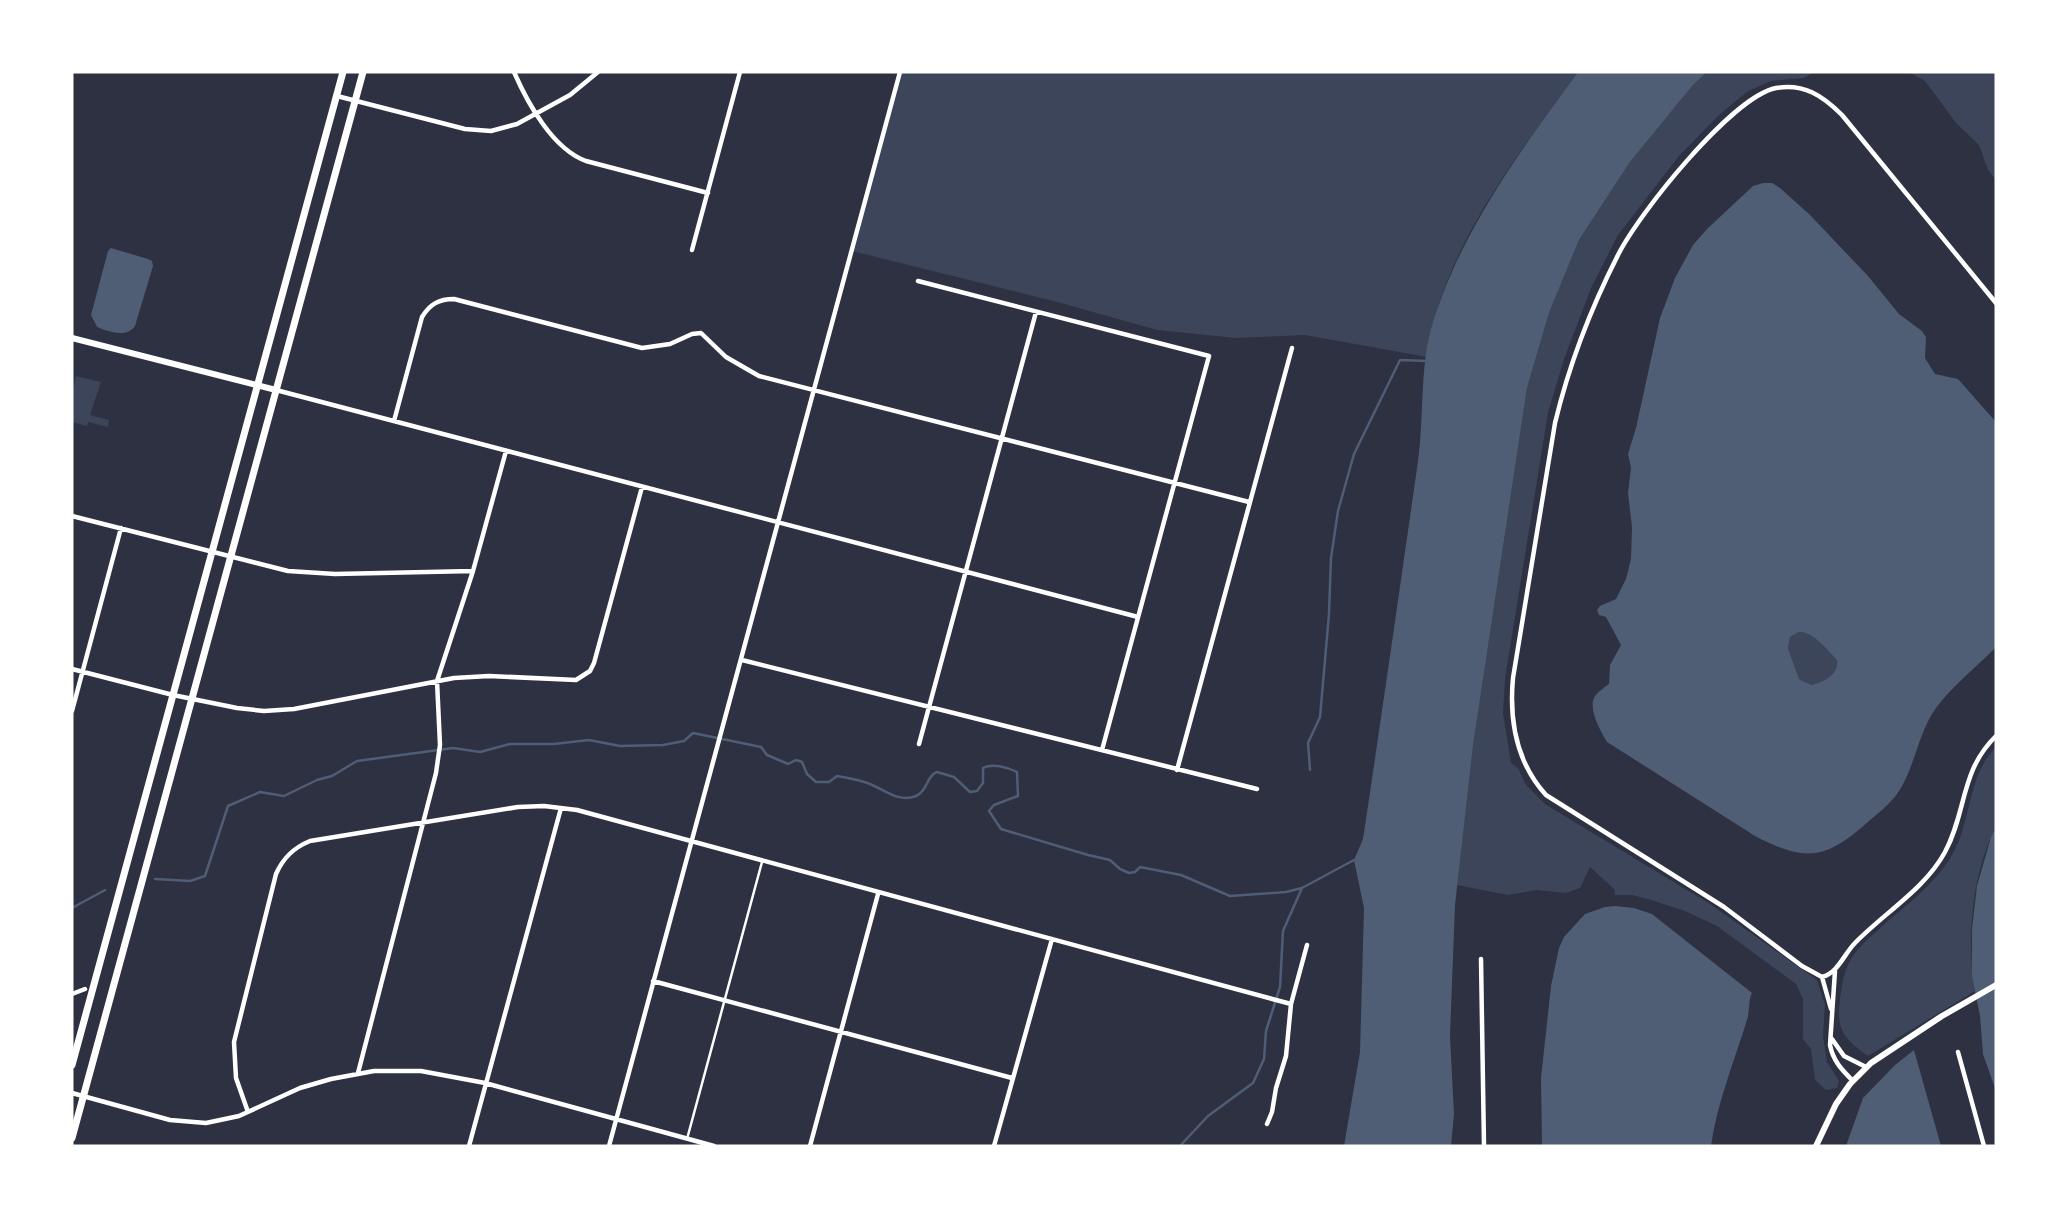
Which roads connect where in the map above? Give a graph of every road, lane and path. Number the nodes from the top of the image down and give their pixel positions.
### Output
1 (344, 72) edge
2 (363, 72) edge
3 (514, 72) edge
4 (598, 72) edge
5 (740, 72) edge
6 (901, 72) edge
7 (337, 96) junction
8 (355, 100) junction
9 (538, 113) junction
10 (708, 193) junction
11 (692, 250) dead end
12 (918, 281) dead end
13 (1996, 303) edge
14 (1036, 312) junction
15 (72, 338) edge
16 (1292, 348) dead end
17 (258, 386) junction
18 (276, 390) junction
19 (815, 390) junction
20 (394, 421) junction
21 (1002, 438) junction
22 (506, 451) junction
23 (1175, 483) junction
24 (642, 486) junction
25 (1249, 502) junction
26 (72, 516) edge
27 (778, 522) junction
28 (121, 528) junction
29 (212, 552) junction
30 (231, 558) junction
31 (473, 571) junction
32 (966, 571) junction
33 (1138, 617) junction
34 (742, 660) junction
35 (72, 669) edge
36 (84, 672) junction
37 (437, 681) junction
38 (177, 696) junction
39 (192, 698) junction
40 (930, 706) junction
41 (72, 711) edge
42 (1996, 736) edge
43 (919, 744) dead end
44 (1102, 751) junction
45 (1177, 770) junction
46 (1257, 789) dead end
47 (561, 808) junction
48 (424, 822) junction
49 (691, 842) junction
50 (762, 862) junction
51 (878, 894) junction
52 (1052, 939) junction
53 (1307, 945) dead end
54 (1481, 960) dead end
55 (1835, 970) junction
56 (1825, 976) junction
57 (653, 981) junction
58 (1996, 985) edge
59 (85, 989) dead end
60 (72, 994) edge
61 (724, 1000) junction
62 (1291, 1004) junction
63 (1832, 1013) junction
64 (841, 1032) junction
65 (1832, 1038) junction
66 (1958, 1052) dead end
67 (72, 1065) edge
68 (1866, 1067) junction
69 (358, 1074) junction
70 (1012, 1078) junction
71 (1853, 1081) junction
72 (485, 1083) junction
73 (72, 1093) edge
74 (83, 1096) junction
75 (248, 1112) junction
76 (616, 1119) junction
77 (1267, 1124) dead end
78 (72, 1138) edge
79 (687, 1139) junction
80 (469, 1146) edge
81 (609, 1146) edge
82 (714, 1146) edge
83 (810, 1146) edge
84 (994, 1146) edge
85 (1484, 1146) edge
86 (1816, 1146) edge
87 (1984, 1146) edge

1 - 7 main road
2 - 8 main road
3 - 9 street
4 - 9 street
5 - 10 street
6 - 19 street
7 - 8 street
7 - 17 main road
8 - 9 street
8 - 18 main road
9 - 10 street
10 - 11 street
12 - 14 street
13 - 56 street
14 - 21 street
14 - 23 street
15 - 17 street
16 - 25 street
17 - 18 street
17 - 29 main road
18 - 20 street
18 - 30 main road
19 - 20 street
19 - 21 street
19 - 27 street
20 - 22 street
21 - 23 street
21 - 32 street
22 - 24 street
22 - 31 street
23 - 25 street
23 - 33 street
24 - 27 street
24 - 37 street
25 - 45 street
26 - 28 street
27 - 32 street
27 - 34 street
28 - 29 street
28 - 36 street
29 - 30 street
29 - 38 main road
30 - 31 street
30 - 39 main road
31 - 37 street
32 - 33 street
32 - 40 street
33 - 44 street
34 - 40 street
34 - 49 street
35 - 36 street
36 - 38 street
36 - 41 street
37 - 39 street
37 - 48 street
38 - 39 street
38 - 67 main road
39 - 74 main road
40 - 43 street
40 - 44 street
42 - 55 street
44 - 45 street
45 - 46 street
47 - 48 street
47 - 49 street
47 - 72 street
48 - 69 street
48 - 75 street
49 - 50 street
49 - 57 street
50 - 51 street
50 - 61 lane
51 - 52 street
51 - 64 street
52 - 62 street
52 - 70 street
53 - 62 street
54 - 85 street
55 - 56 street
55 - 63 street
56 - 63 street
57 - 61 street
57 - 76 street
58 - 68 street
59 - 60 street
61 - 64 street
61 - 79 lane
62 - 77 street
63 - 65 street
64 - 70 street
64 - 83 street
65 - 68 street
65 - 71 street
66 - 87 street
68 - 71 street
69 - 72 street
69 - 75 street
70 - 84 street
71 - 86 street
72 - 76 street
72 - 80 street
73 - 74 street
74 - 75 street
74 - 78 main road
76 - 79 street
76 - 81 street
79 - 82 street

